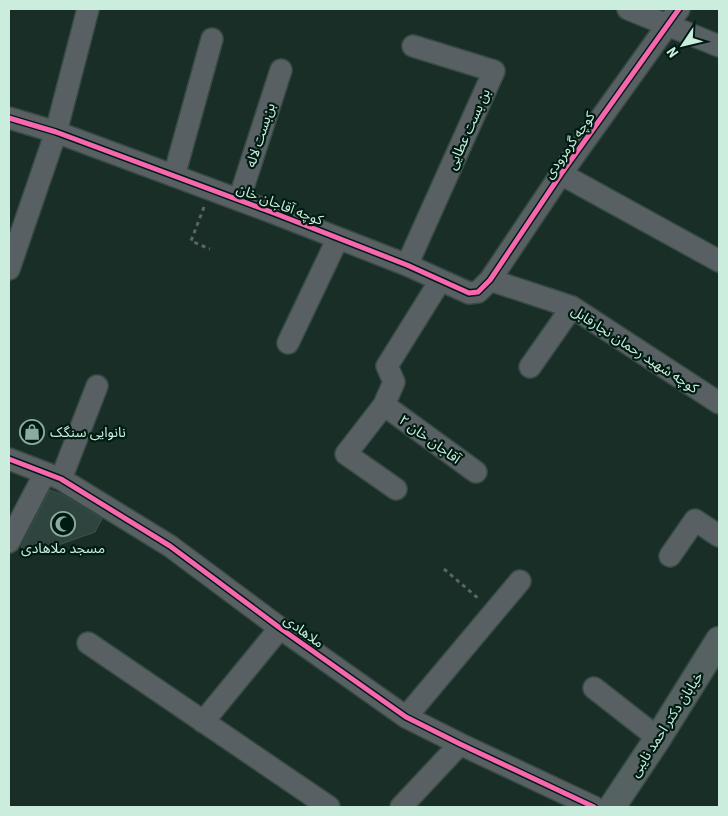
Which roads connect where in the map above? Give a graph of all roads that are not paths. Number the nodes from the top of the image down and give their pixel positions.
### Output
1 (88, 9) edge
2 (628, 9) edge
3 (674, 17) edge
4 (212, 39) dead end
5 (413, 46) dead end
6 (719, 46) edge
7 (281, 70) dead end
8 (9, 118) edge
9 (56, 132) junction
10 (561, 174) junction
11 (174, 176) junction
12 (239, 200) junction
13 (338, 238) junction
14 (719, 261) edge
15 (407, 265) junction
16 (9, 269) edge
17 (490, 280) junction
18 (440, 281) junction
19 (572, 307) junction
20 (288, 343) dead end
21 (530, 367) dead end
22 (97, 386) dead end
23 (719, 404) edge
24 (384, 405) junction
25 (9, 459) edge
26 (476, 472) dead end
27 (53, 476) junction
28 (396, 489) dead end
29 (719, 536) edge
30 (9, 542) edge
31 (670, 556) dead end
32 (520, 582) dead end
33 (280, 628) junction
34 (719, 642) edge
35 (88, 644) dead end
36 (594, 688) dead end
37 (406, 717) junction
38 (203, 722) junction
39 (658, 738) junction
40 (460, 744) junction
41 (329, 807) edge
42 (401, 807) edge
43 (594, 807) edge
44 (612, 807) edge

1 - 9 street
2 - 3 street
3 - 6 street
3 - 10 street, کوچه گرمرودی
4 - 11 street
5 - 15 street, بن بست عطایی
7 - 12 street, بن‌بست لاله
8 - 9 street, کوچه آقاجان خان
9 - 11 street, کوچه آقاجان خان
9 - 16 street
10 - 14 street
10 - 17 street, کوچه گرمرودی
11 - 12 street, کوچه آقاجان خان
12 - 13 street, کوچه آقاجان خان
13 - 15 street, کوچه آقاجان خان
13 - 20 street
15 - 18 street, کوچه آقاجان خان
17 - 18 street, کوچه آقاجان خان
17 - 19 street, کوچه شهید رحمان نجارقابل
18 - 24 street
19 - 21 street
19 - 23 street, کوچه شهید رحمان نجارقابل
22 - 27 street
24 - 26 street, آقاجان خان ۲
24 - 28 street
25 - 27 street, ملاهادی
27 - 30 street
27 - 33 street, ملاهادی
29 - 31 street
32 - 37 street
33 - 37 street, ملاهادی
33 - 38 street, ملاهادی
34 - 39 main road, خیابان دکتر احمد نایبی
35 - 38 street
36 - 39 street
37 - 40 street, ملاهادی
38 - 41 street
39 - 44 main road, خیابان دکتر احمد نایبی
40 - 42 street
40 - 43 street, ملاهادی

